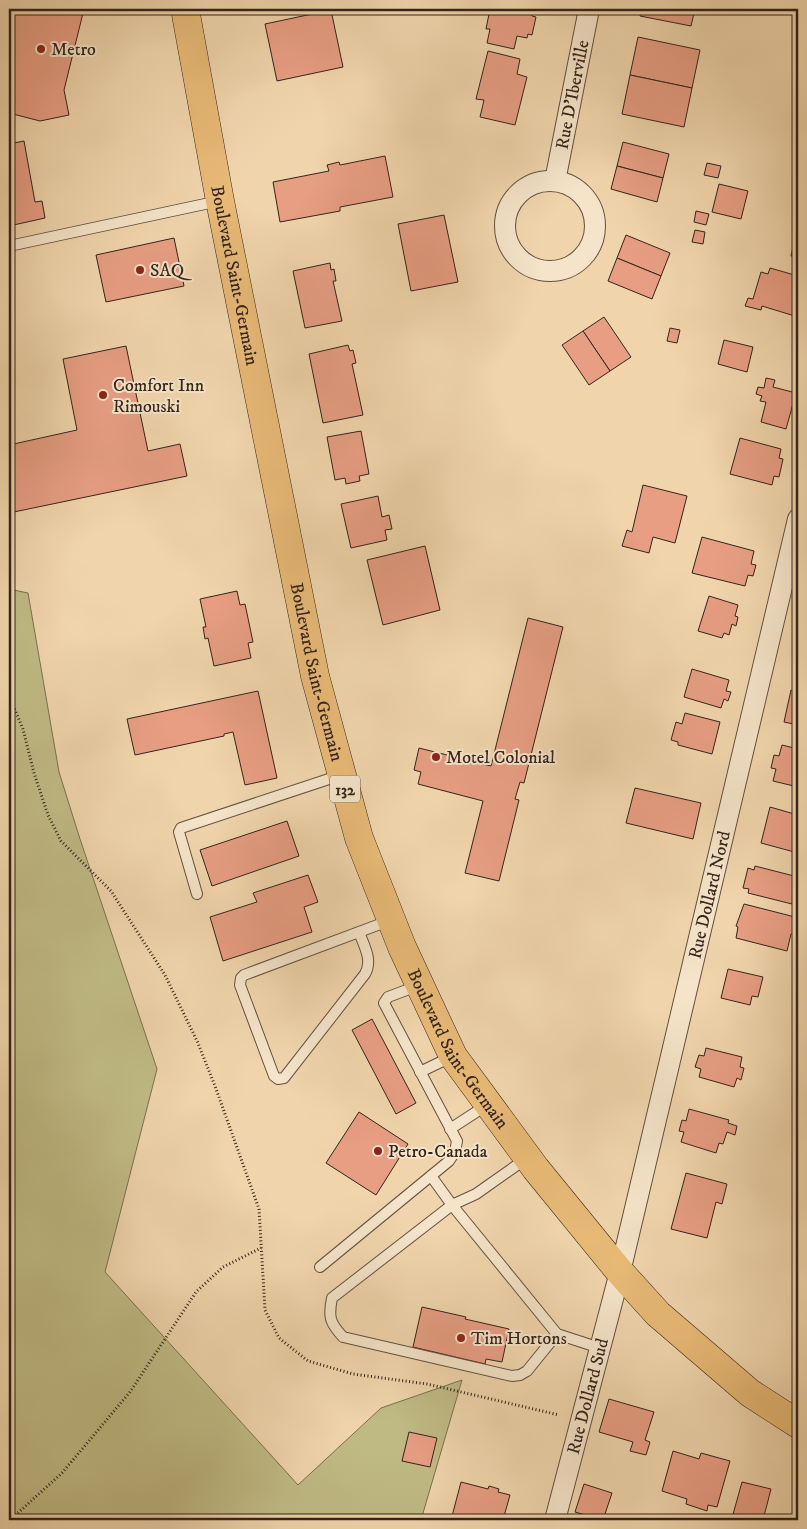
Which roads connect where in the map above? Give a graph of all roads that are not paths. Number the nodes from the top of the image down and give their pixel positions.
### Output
1 (185, 9) edge
2 (589, 9) edge
3 (555, 181) junction
4 (220, 201) junction
5 (9, 246) edge
6 (798, 519) edge
7 (342, 774) junction
8 (197, 894) dead end
9 (392, 920) junction
10 (359, 932) junction
11 (420, 985) junction
12 (453, 1056) junction
13 (420, 1072) junction
14 (489, 1104) junction
15 (450, 1128) junction
16 (527, 1158) junction
17 (431, 1176) junction
18 (452, 1205) junction
19 (320, 1267) dead end
20 (620, 1272) junction
21 (556, 1334) junction
22 (600, 1348) junction
23 (798, 1424) edge
24 (555, 1520) edge

1 - 4 main road, Boulevard Saint-Germain / 132
2 - 3 street, Rue D'Iberville
3 - 3 street
4 - 5 lane
4 - 7 main road, Boulevard Saint-Germain / 132
6 - 20 street, Rue Dollard Nord
7 - 8 lane
7 - 9 main road, Boulevard Saint-Germain / 132
9 - 10 lane
9 - 11 main road, Boulevard Saint-Germain / 132
10 - 10 lane
11 - 12 main road, Boulevard Saint-Germain / 132
11 - 13 lane
12 - 13 lane
12 - 14 main road, Boulevard Saint-Germain / 132
13 - 15 lane
14 - 15 lane
14 - 16 main road, Boulevard Saint-Germain / 132
15 - 17 lane
16 - 18 lane
16 - 20 main road, Boulevard Saint-Germain / 132
17 - 18 lane
17 - 19 lane
18 - 21 lane
18 - 21 lane
20 - 22 street, Rue Dollard Sud
20 - 23 main road, Boulevard Saint-Germain / 132
21 - 22 lane
22 - 24 street, Rue Dollard Sud

